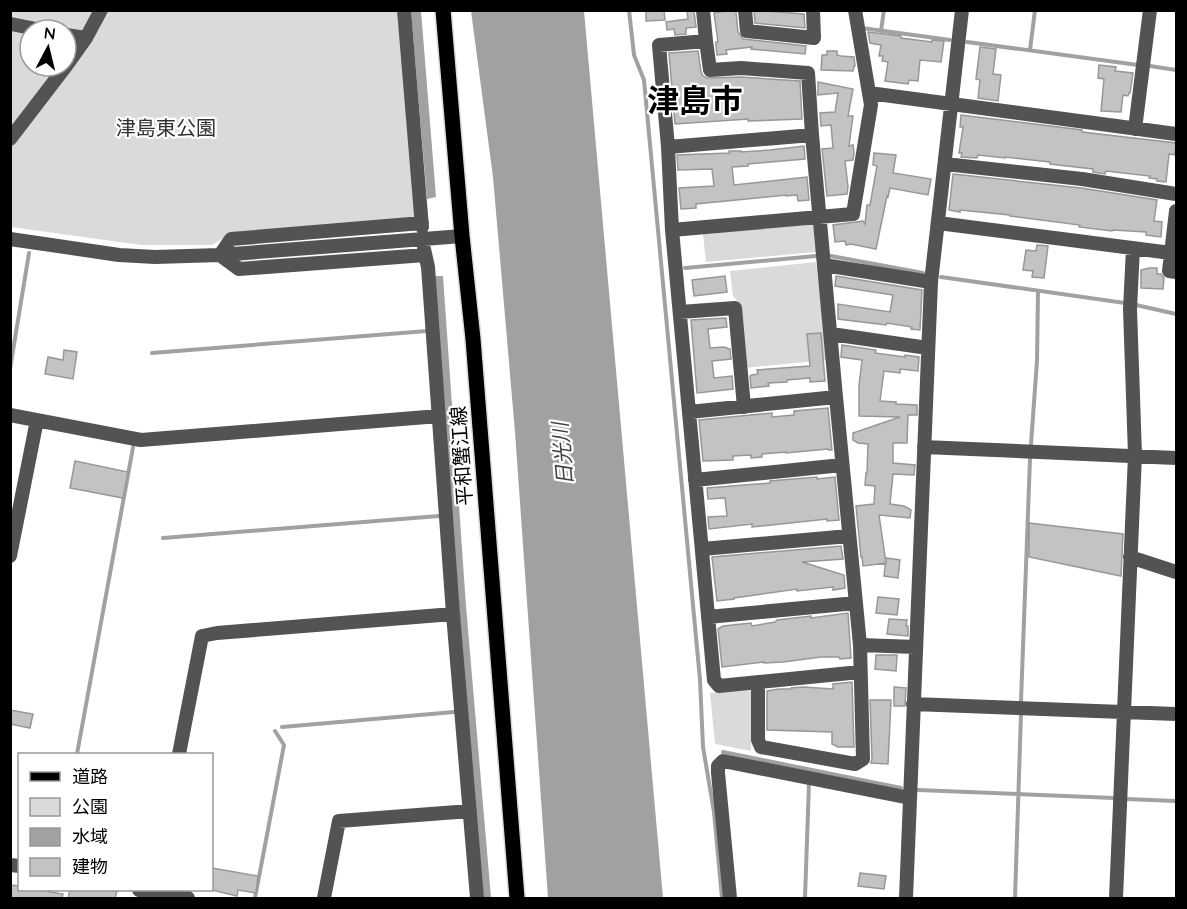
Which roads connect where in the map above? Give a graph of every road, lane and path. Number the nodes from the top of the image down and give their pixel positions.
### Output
1 (101, 10) edge
2 (404, 10) edge
3 (442, 10) edge
4 (703, 10) edge
5 (745, 10) edge
6 (813, 10) edge
7 (855, 10) edge
8 (962, 10) edge
9 (1150, 10) edge
10 (78, 37) edge
11 (86, 38) junction
12 (706, 41) junction
13 (78, 49) edge
14 (57, 78) edge
15 (869, 93) junction
16 (952, 104) junction
17 (1135, 129) junction
18 (1176, 134) edge
19 (812, 135) junction
20 (10, 139) edge
21 (668, 147) junction
22 (945, 164) junction
23 (1176, 194) edge
24 (1176, 211) edge
25 (820, 216) junction
26 (938, 223) junction
27 (672, 230) junction
28 (462, 236) junction
29 (10, 239) edge
30 (1133, 248) junction
31 (1171, 253) junction
32 (220, 255) junction
33 (824, 265) junction
34 (1176, 272) edge
35 (931, 282) junction
36 (680, 312) junction
37 (831, 334) junction
38 (928, 348) junction
39 (836, 397) junction
40 (744, 407) junction
41 (689, 412) junction
42 (10, 415) edge
43 (439, 416) junction
44 (37, 420) junction
45 (924, 447) junction
46 (1135, 455) junction
47 (1176, 458) edge
48 (842, 465) junction
49 (695, 480) junction
50 (849, 536) junction
51 (702, 549) junction
52 (10, 556) edge
53 (1130, 557) junction
54 (1176, 572) edge
55 (856, 603) junction
56 (453, 614) junction
57 (708, 617) junction
58 (860, 645) junction
59 (916, 647) junction
60 (860, 672) junction
61 (758, 682) junction
62 (913, 704) junction
63 (1124, 712) junction
64 (1176, 714) edge
65 (179, 753) edge
66 (910, 798) junction
67 (470, 811) junction
68 (149, 892) edge
69 (188, 898) edge
70 (324, 898) edge
71 (477, 898) edge
72 (517, 898) edge
73 (730, 898) edge
74 (906, 898) edge
75 (1116, 898) edge

1 - 11 street
2 - 32 street
3 - 28 main road, 平和蟹江線
4 - 12 street
5 - 6 street
7 - 15 street
8 - 16 street
9 - 17 street
10 - 11 street
11 - 13 street
12 - 19 street
12 - 21 street
14 - 20 street
15 - 16 street
15 - 25 street
16 - 17 street
16 - 22 street
17 - 18 street
19 - 21 street
19 - 25 street
21 - 27 street
22 - 23 street
22 - 26 street
24 - 31 street
25 - 27 street
25 - 33 street
26 - 30 street
26 - 35 street
27 - 36 street
28 - 32 street
28 - 72 main road, 平和蟹江線
29 - 32 street
30 - 31 street
30 - 46 street
31 - 34 street
32 - 43 street
33 - 35 street
33 - 37 street
35 - 38 street
36 - 40 street
36 - 41 street
37 - 38 street
37 - 39 street
38 - 45 street
39 - 40 street
39 - 48 street
40 - 41 street
41 - 49 street
42 - 44 street
43 - 44 street
43 - 56 street
44 - 52 street
45 - 46 street
45 - 59 street
46 - 47 street
46 - 53 street
48 - 49 street
48 - 50 street
49 - 51 street
50 - 51 street
50 - 55 street
51 - 57 street
53 - 54 street
53 - 63 street
55 - 57 street
55 - 58 street
56 - 65 street
56 - 67 street
57 - 61 street
58 - 59 street
58 - 60 street
59 - 62 street
60 - 61 street
60 - 61 street
62 - 63 street
62 - 66 street
63 - 64 street
63 - 75 street
66 - 73 street
66 - 74 street
67 - 70 street
67 - 71 street
68 - 69 street

